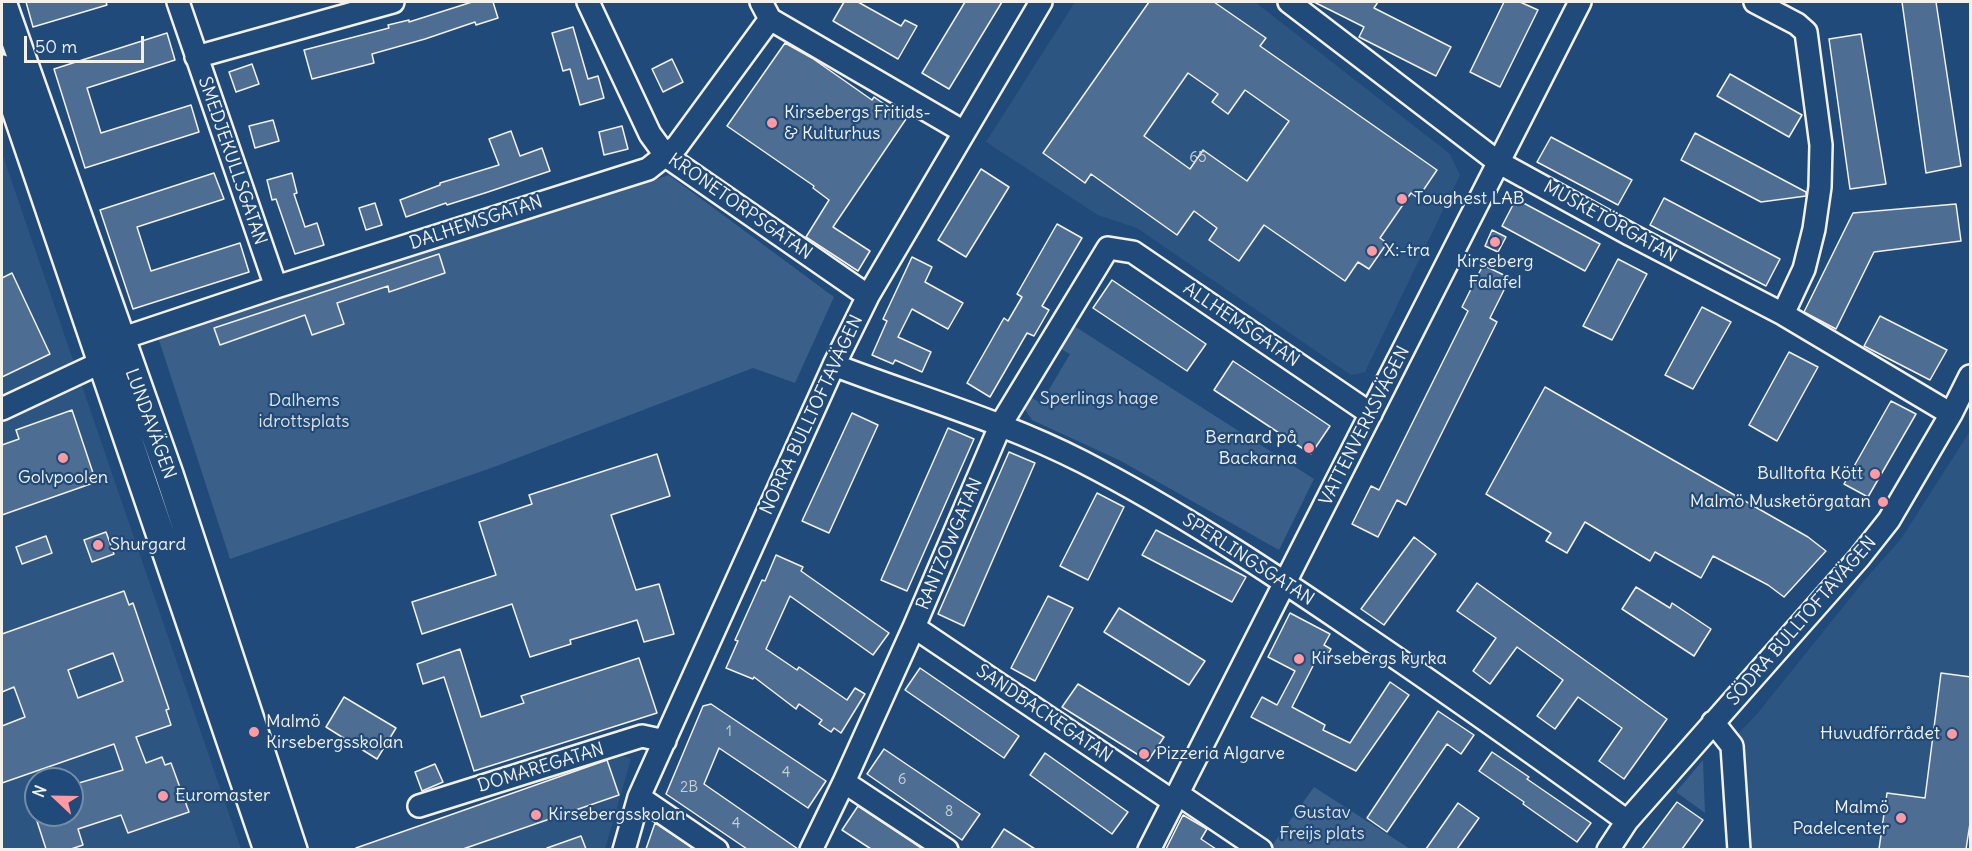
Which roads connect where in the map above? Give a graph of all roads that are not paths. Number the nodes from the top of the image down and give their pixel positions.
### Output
1 (2, 2) edge
2 (178, 2) edge
3 (393, 2) edge
4 (588, 2) edge
5 (1041, 2) edge
6 (1289, 2) edge
7 (1580, 2) edge
8 (1755, 2) edge
9 (766, 10) edge
10 (196, 57) junction
11 (2, 69) edge
12 (964, 132) junction
13 (666, 156) junction
14 (1498, 162) junction
15 (1108, 248) joint
16 (276, 287) junction
17 (868, 296) junction
18 (1783, 314) junction
19 (120, 339) junction
20 (102, 363) junction
21 (834, 365) junction
22 (1971, 376) edge
23 (2, 409) edge
24 (1371, 414) junction
25 (1951, 414) junction
26 (1001, 424) junction
27 (1284, 582) junction
28 (914, 627) junction
29 (1713, 722) junction
30 (665, 741) junction
31 (844, 782) junction
32 (639, 797) junction
33 (1176, 797) junction
34 (419, 806) dead end
35 (1627, 821) junction
36 (268, 849) edge
37 (293, 849) edge
38 (624, 849) edge
39 (717, 849) edge
40 (811, 849) edge
41 (947, 849) edge
42 (1149, 849) edge
43 (1261, 849) edge
44 (1608, 849) edge
45 (1739, 849) edge

1 - 19 main road, LUNDAVÄGEN
2 - 10 street, SMEDJEKULLSGATAN
3 - 10 street
4 - 13 street, KRONETORPSGATAN
5 - 12 street, NORRA BULLTOFTAVÄGEN
6 - 14 street, MUSKETÖRGATAN
7 - 14 street, VATTENVERKSVÄGEN
8 - 18 street
9 - 12 street
9 - 13 street, DALHEMSGATAN
10 - 16 street, SMEDJEKULLSGATAN
11 - 20 main road, LUNDAVÄGEN
12 - 17 street, NORRA BULLTOFTAVÄGEN
13 - 16 street, DALHEMSGATAN
13 - 17 street, KRONETORPSGATAN
14 - 18 street, MUSKETÖRGATAN
14 - 24 street, VATTENVERKSVÄGEN
15 - 24 street, ALLHEMSGATAN
15 - 26 street, RANTZOWGATAN
16 - 19 street, DALHEMSGATAN
17 - 21 street, NORRA BULLTOFTAVÄGEN
18 - 25 street, MUSKETÖRGATAN
19 - 20 street
19 - 37 main road, LUNDAVÄGEN
20 - 23 street
20 - 36 main road, LUNDAVÄGEN
21 - 26 street, SPERLINGSGATAN
21 - 30 street, NORRA BULLTOFTAVÄGEN
22 - 25 street, SÖDRA BULLTOFTAVÄGEN
24 - 27 street, VATTENVERKSVÄGEN
25 - 29 street, SÖDRA BULLTOFTAVÄGEN
26 - 27 street, SPERLINGSGATAN
26 - 28 street, RANTZOWGATAN
27 - 33 street, VATTENVERKSVÄGEN
27 - 35 street, SPERLINGSGATAN
28 - 31 street, RANTZOWGATAN
28 - 33 street, SANDBACKEGATAN
29 - 35 street, SÖDRA BULLTOFTAVÄGEN
29 - 45 street
30 - 32 street, NORRA BULLTOFTAVÄGEN
30 - 34 street, DOMAREGATAN
31 - 40 street, RANTZOWGATAN
31 - 41 street
32 - 38 street, NORRA BULLTOFTAVÄGEN
32 - 39 street
33 - 42 street, VATTENVERKSVÄGEN
33 - 43 street, SANDBACKEGATAN
35 - 44 street, SÖDRA BULLTOFTAVÄGEN

